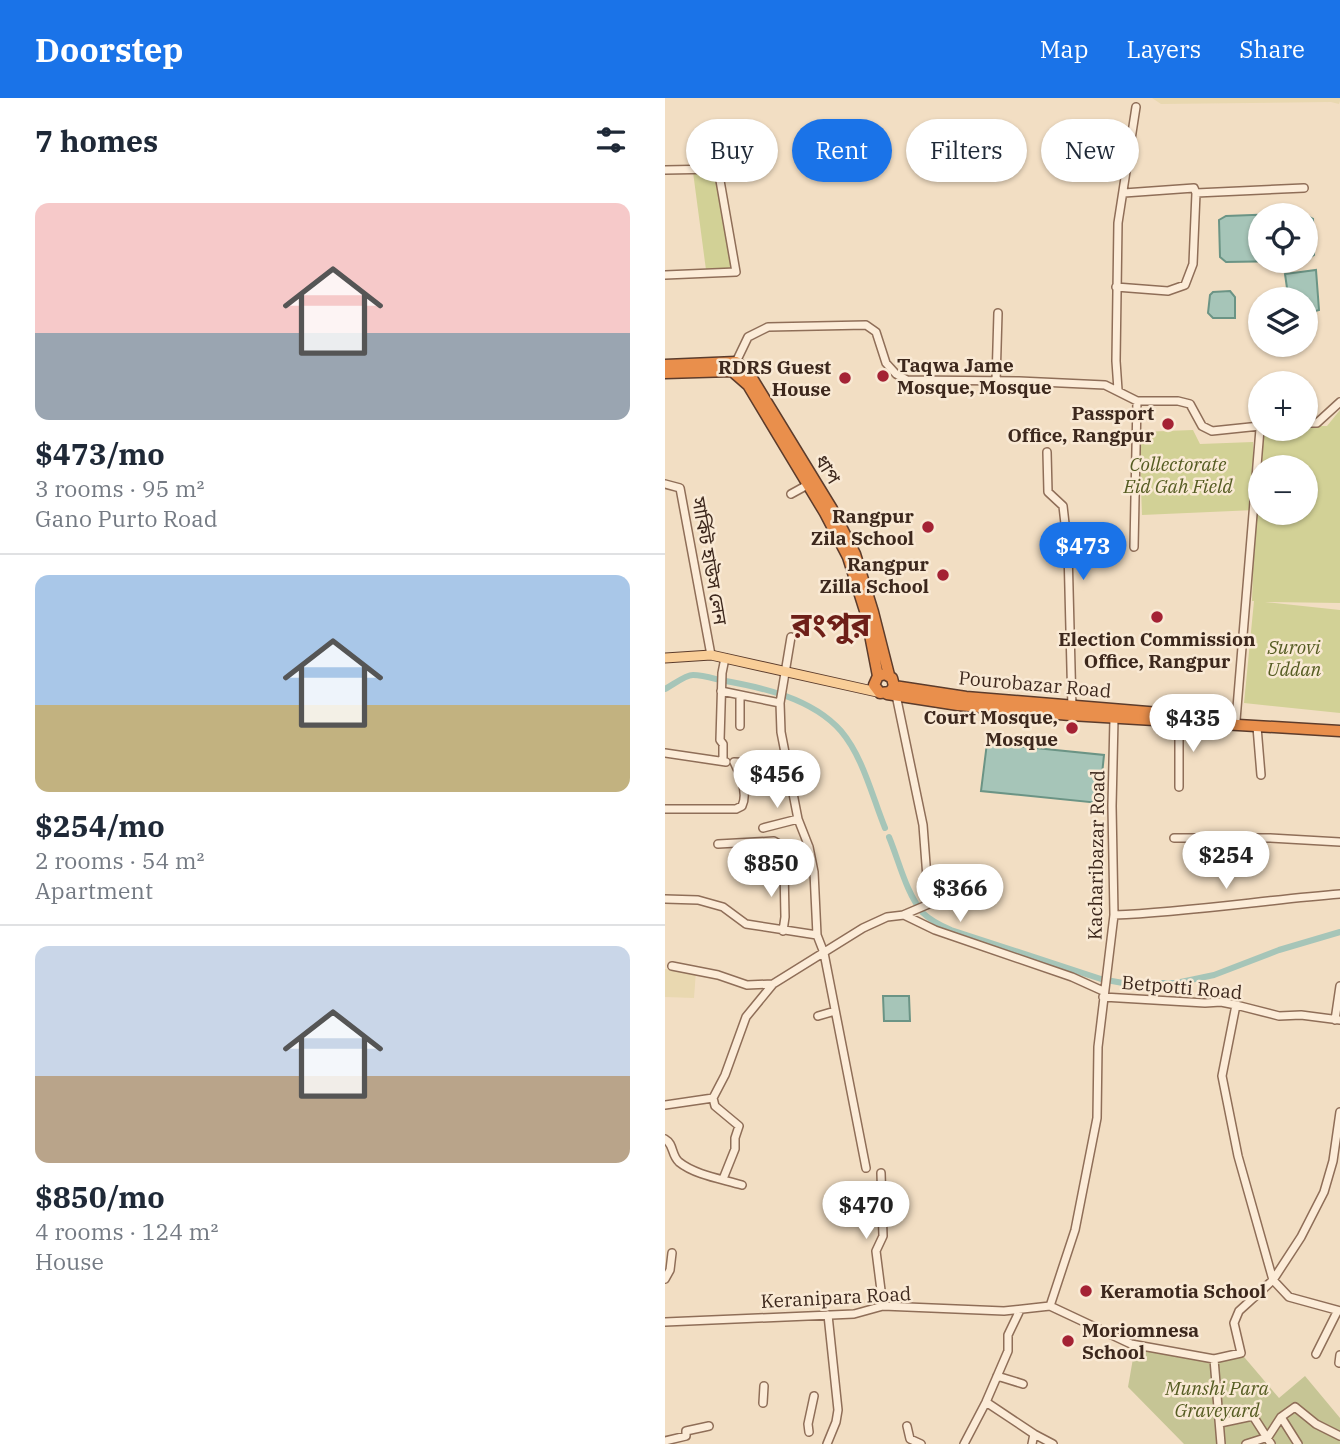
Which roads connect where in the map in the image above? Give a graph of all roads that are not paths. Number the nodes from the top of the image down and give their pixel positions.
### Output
1 (1136, 107) dead end
2 (665, 170) edge
3 (1304, 188) dead end
4 (1124, 193) junction
5 (1196, 193) junction
6 (665, 275) edge
7 (1116, 287) junction
8 (998, 313) dead end
9 (736, 362) junction
10 (665, 365) edge
11 (665, 373) edge
12 (996, 381) junction
13 (1118, 390) junction
14 (1137, 401) junction
15 (1340, 402) edge
16 (1318, 422) edge
17 (1248, 428) edge
18 (1259, 441) edge
19 (1048, 452) dead end
20 (811, 483) junction
21 (665, 484) edge
22 (791, 494) dead end
23 (1135, 547) dead end
24 (791, 637) dead end
25 (711, 655) junction
26 (665, 658) edge
27 (725, 658) junction
28 (784, 670) junction
29 (885, 686) junction
30 (721, 691) junction
31 (740, 695) junction
32 (780, 703) junction
33 (1071, 710) junction
34 (1114, 719) junction
35 (1235, 720) junction
36 (1179, 721) junction
37 (1340, 724) edge
38 (740, 726) dead end
39 (1257, 727) junction
40 (1340, 731) edge
41 (665, 753) edge
42 (723, 761) junction
43 (734, 762) junction
44 (787, 764) junction
45 (1261, 775) dead end
46 (1179, 787) dead end
47 (665, 809) edge
48 (798, 819) junction
49 (763, 828) dead end
50 (1174, 838) dead end
51 (1340, 842) edge
52 (717, 844) dead end
53 (809, 847) junction
54 (814, 872) junction
55 (1340, 894) edge
56 (665, 899) edge
57 (903, 915) junction
58 (1114, 915) junction
59 (783, 931) junction
60 (818, 939) junction
61 (822, 955) junction
62 (672, 966) dead end
63 (773, 984) junction
64 (1340, 986) edge
65 (1103, 994) junction
66 (1236, 1005) junction
67 (835, 1011) junction
68 (818, 1016) dead end
69 (1338, 1020) edge
70 (713, 1098) junction
71 (665, 1105) edge
72 (1340, 1112) edge
73 (665, 1139) edge
74 (1337, 1162) edge
75 (866, 1168) dead end
76 (881, 1173) dead end
77 (723, 1179) junction
78 (742, 1185) dead end
79 (672, 1253) dead end
80 (665, 1279) edge
81 (1273, 1280) junction
82 (883, 1306) junction
83 (1050, 1306) junction
84 (1020, 1310) junction
85 (1339, 1311) edge
86 (828, 1315) junction
87 (665, 1323) edge
88 (1316, 1354) dead end
89 (1214, 1359) junction
90 (997, 1376) junction
91 (1023, 1384) dead end
92 (764, 1386) dead end
93 (814, 1396) dead end
94 (986, 1402) junction
95 (763, 1403) dead end
96 (1281, 1417) junction
97 (1220, 1423) junction
98 (709, 1426) dead end
99 (907, 1426) dead end
100 (809, 1432) dead end
101 (1034, 1434) junction
102 (1340, 1436) edge
103 (1269, 1440) edge
104 (665, 1441) edge
105 (827, 1444) edge
106 (921, 1444) edge
107 (964, 1444) edge
108 (1032, 1444) edge
109 (1053, 1444) edge
110 (1221, 1444) edge
111 (1246, 1444) edge
112 (1298, 1444) edge

1 - 4 street
2 - 6 street
3 - 5 street
4 - 5 street
4 - 7 street
5 - 7 street
7 - 13 street
8 - 12 street
9 - 10 highway
9 - 12 street
9 - 20 highway, ধাপ
11 - 20 highway, ধাপ
12 - 13 street
13 - 14 street
14 - 17 street
14 - 23 street
15 - 16 street
18 - 35 street
19 - 33 street
20 - 22 street
20 - 29 highway, ধাপ
21 - 25 street, সার্কিট হাউস লেন
24 - 28 street
25 - 26 main road
25 - 27 main road
27 - 28 main road
27 - 30 street
28 - 29 main road
28 - 32 street
29 - 33 highway, Pourobazar Road
29 - 57 street
30 - 31 street
30 - 42 street
31 - 32 street
31 - 38 street
32 - 44 street
33 - 34 highway, Pourobazar Road
33 - 35 highway, Pourobazar Road
34 - 36 highway, Pourobazar Road
34 - 58 street, Kacharibazar Road
35 - 37 highway, Pourobazar Road
36 - 39 highway, Pourobazar Road
36 - 46 street
39 - 40 highway, Pourobazar Road
39 - 45 street
41 - 42 street
42 - 43 street
43 - 44 street
43 - 47 street
44 - 48 street
48 - 49 street
48 - 53 street
50 - 51 street
52 - 53 street
53 - 54 street
54 - 59 street
54 - 60 street
55 - 58 street
56 - 59 street
57 - 61 street
57 - 65 street
58 - 65 street, Kacharibazar Road
59 - 60 street
60 - 61 street
61 - 63 street
61 - 67 street
62 - 63 street
63 - 70 street
64 - 69 street
65 - 66 street, Betpotti Road
65 - 83 street, Kacharibazar Road
66 - 69 street, Betpotti Road
66 - 81 street
67 - 68 street
67 - 75 street
70 - 71 street
70 - 77 street
72 - 74 street
73 - 77 street
74 - 81 street
76 - 82 street
77 - 78 street
79 - 80 street
81 - 85 street
81 - 89 street
82 - 84 street, Keranipara Road
82 - 86 street, Keranipara Road
83 - 84 street, Keranipara Road
83 - 89 street
84 - 90 street
85 - 88 street
86 - 87 street, Keranipara Road
86 - 105 street
89 - 97 street
90 - 91 street
90 - 94 street
92 - 95 street
93 - 100 street
94 - 101 street
94 - 107 street
96 - 102 street
96 - 103 street
96 - 112 street
97 - 103 street
97 - 110 street
98 - 104 street
99 - 106 street
101 - 108 street
101 - 109 street
103 - 111 street

